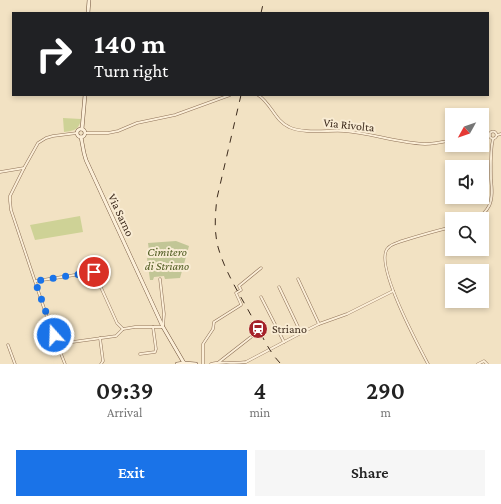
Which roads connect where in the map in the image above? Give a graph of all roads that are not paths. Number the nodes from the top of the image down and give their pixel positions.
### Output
1 (89, 0) edge
2 (88, 12) edge
3 (85, 96) edge
4 (227, 96) edge
5 (259, 96) edge
6 (82, 129) junction
7 (77, 133) junction
8 (85, 133) junction
9 (501, 134) edge
10 (490, 135) joint
11 (496, 135) junction
12 (81, 137) junction
13 (493, 139) junction
14 (445, 142) edge
15 (24, 168) junction
16 (0, 172) edge
17 (485, 212) edge
18 (445, 229) edge
19 (261, 268) dead end
20 (160, 280) dead end
21 (298, 280) dead end
22 (35, 281) junction
23 (279, 287) dead end
24 (393, 291) junction
25 (261, 297) dead end
26 (319, 324) junction
27 (153, 327) junction
28 (163, 327) junction
29 (123, 329) junction
30 (301, 333) junction
31 (251, 336) dead end
32 (100, 338) junction
33 (284, 342) junction
34 (57, 344) junction
35 (8, 345) dead end
36 (140, 354) dead end
37 (218, 362) junction
38 (184, 363) junction
39 (246, 363) edge
40 (15, 364) edge
41 (64, 364) edge
42 (101, 364) edge
43 (177, 364) edge
44 (190, 364) edge
45 (196, 364) edge
46 (203, 364) edge
47 (211, 364) edge
48 (428, 364) edge
49 (478, 364) edge
50 (487, 364) edge

1 - 2 main road
3 - 6 main road
4 - 8 street
5 - 14 street, Via Rivolta
6 - 7 main road
6 - 8 main road
7 - 12 main road
7 - 15 street
8 - 12 main road
9 - 11 street
10 - 11 street
10 - 13 street
11 - 13 street
12 - 28 main road, Via Sarno
13 - 17 street
15 - 16 street
15 - 22 street
18 - 24 street
19 - 46 street
20 - 28 street
21 - 26 street
22 - 29 street
22 - 34 street
23 - 30 street
24 - 26 street
24 - 48 street
25 - 33 street
26 - 30 street
27 - 28 street
27 - 29 street
27 - 36 street
28 - 38 main road, Via Sarno
29 - 32 street
30 - 33 street
31 - 37 street
32 - 34 street
32 - 42 street
33 - 39 street
34 - 41 street
35 - 40 street
37 - 39 street
37 - 47 street
38 - 43 main road
38 - 44 main road
44 - 45 main road
49 - 50 street

